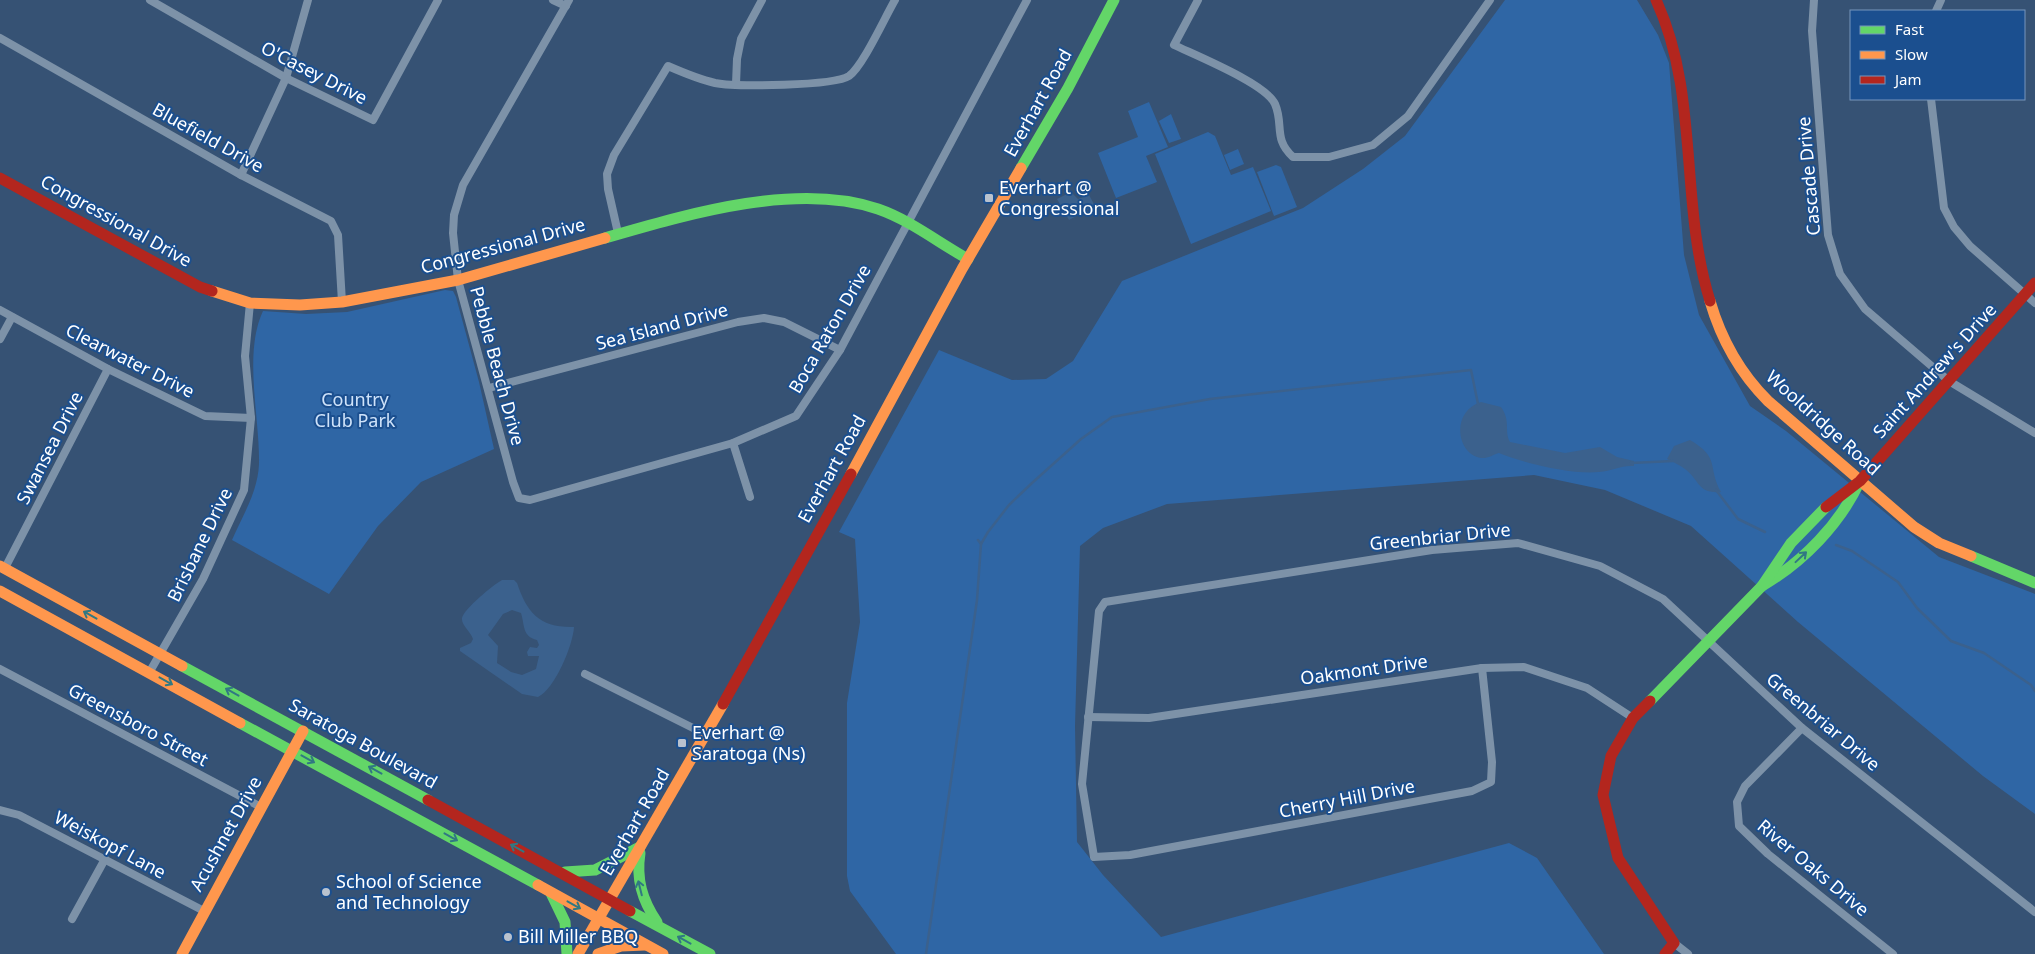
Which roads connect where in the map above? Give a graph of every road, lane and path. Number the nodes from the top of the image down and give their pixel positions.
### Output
1 (150, 0) edge
2 (308, 0) edge
3 (438, 0) edge
4 (553, 0) edge
5 (762, 0) edge
6 (895, 0) edge
7 (1027, 0) edge
8 (1114, 0) edge
9 (1198, 0) edge
10 (1656, 0) edge
11 (1814, 0) edge
12 (1488, 1) edge
13 (568, 3) edge
14 (0, 38) edge
15 (286, 78) junction
16 (736, 84) junction
17 (1931, 100) edge
18 (241, 175) junction
19 (0, 178) edge
20 (906, 224) junction
21 (618, 233) junction
22 (968, 259) junction
23 (458, 280) junction
24 (2035, 283) edge
25 (2025, 296) junction
26 (342, 302) junction
27 (250, 303) junction
28 (2035, 303) edge
29 (0, 310) edge
30 (12, 317) junction
31 (0, 339) edge
32 (840, 350) junction
33 (108, 369) junction
34 (1949, 381) junction
35 (488, 388) junction
36 (251, 418) junction
37 (2035, 433) edge
38 (733, 443) junction
39 (1860, 482) junction
40 (750, 496) dead end
41 (519, 498) joint
42 (3, 567) edge
43 (2035, 583) edge
44 (1762, 586) junction
45 (0, 591) edge
46 (1709, 640) junction
47 (161, 653) junction
48 (1482, 668) junction
49 (0, 669) edge
50 (150, 673) junction
51 (585, 674) dead end
52 (1088, 717) junction
53 (1633, 718) junction
54 (1802, 728) junction
55 (303, 731) junction
56 (707, 734) junction
57 (291, 750) junction
58 (261, 807) junction
59 (0, 810) edge
60 (641, 846) junction
61 (1094, 857) joint
62 (105, 859) junction
63 (560, 872) junction
64 (550, 892) junction
65 (610, 899) junction
66 (204, 911) junction
67 (2035, 912) edge
68 (598, 918) junction
69 (72, 919) dead end
70 (659, 926) junction
71 (1674, 943) junction
72 (647, 945) junction
73 (182, 954) edge
74 (567, 954) edge
75 (578, 954) edge
76 (598, 954) edge
77 (663, 954) edge
78 (710, 954) edge
79 (1665, 954) edge
80 (1688, 954) edge
81 (1893, 954) edge

1 - 15 street, O'Casey Drive
2 - 15 street
3 - 15 street, O'Casey Drive
4 - 13 street
5 - 16 street
6 - 16 street
7 - 20 street, Boca Raton Drive
8 - 22 street, Everhart Road
9 - 12 street
10 - 39 street, Wooldridge Road
11 - 34 street, Cascade Drive
13 - 23 street, Pebble Beach Drive
14 - 18 street, Bluefield Drive
15 - 18 street
16 - 21 street
17 - 25 street
18 - 26 street, Bluefield Drive
19 - 27 street, Congressional Drive
20 - 21 street, Congressional Drive
20 - 22 street, Congressional Drive
20 - 32 street, Boca Raton Drive
21 - 23 street, Congressional Drive
22 - 56 street, Everhart Road
23 - 26 street, Congressional Drive
23 - 35 street, Pebble Beach Drive
24 - 25 street, Saint Andrew's Drive
25 - 28 street
25 - 34 street, Saint Andrew's Drive
26 - 27 street, Congressional Drive
27 - 36 street, Brisbane Drive
29 - 30 street, Clearwater Drive
30 - 31 street
30 - 33 street, Clearwater Drive
32 - 35 street, Sea Island Drive
32 - 38 street, Boca Raton Drive
33 - 36 street, Clearwater Drive
33 - 42 street, Swansea Drive
34 - 37 street, Cascade Drive
34 - 39 street, Saint Andrew's Drive
35 - 41 street, Pebble Beach Drive
36 - 47 street, Brisbane Drive
38 - 40 street
38 - 41 street, Boca Raton Drive
39 - 43 street, Wooldridge Road
39 - 44 street, Saint Andrew's Drive
44 -> 39 street, Saint Andrew's Drive
47 -> 42 street, Saratoga Boulevard
44 - 46 street, Saint Andrew's Drive
45 - 50 street
46 - 52 street, Greenbriar Drive
46 - 53 street, Saint Andrew's Drive
46 - 54 street, Greenbriar Drive
47 - 50 street, Brisbane Drive
55 -> 47 street, Saratoga Boulevard
48 - 52 street, Oakmont Drive
48 - 53 street, Oakmont Drive
48 - 61 street, Cherry Hill Drive
49 - 58 street, Greensboro Street
50 -> 57 street
51 - 56 street
52 - 61 street, Greenbriar Drive
53 - 71 street, Saint Andrew's Drive
54 - 67 street, Greenbriar Drive
54 - 81 street, River Oaks Drive
55 - 57 street, Acushnet Drive
63 -> 55 street, Saratoga Boulevard
56 - 60 street, Everhart Road
57 - 58 street, Acushnet Drive
57 -> 64 street
58 - 66 street, Acushnet Drive
59 - 62 street, Weiskopf Lane
60 - 63 street
60 - 65 street, Everhart Road
70 -> 60 street
62 - 66 street, Weiskopf Lane
62 - 69 street
63 - 65 street, Saratoga Boulevard
64 -> 68 street
64 - 74 street
65 - 68 street, Everhart Road
65 - 70 street, Saratoga Boulevard
66 - 73 street, Acushnet Drive
68 - 72 street
68 - 75 street, Everhart Road
78 -> 70 street, Saratoga Boulevard
71 - 79 street
71 - 80 street, Saint Andrew's Drive
72 - 76 street
72 - 77 street

